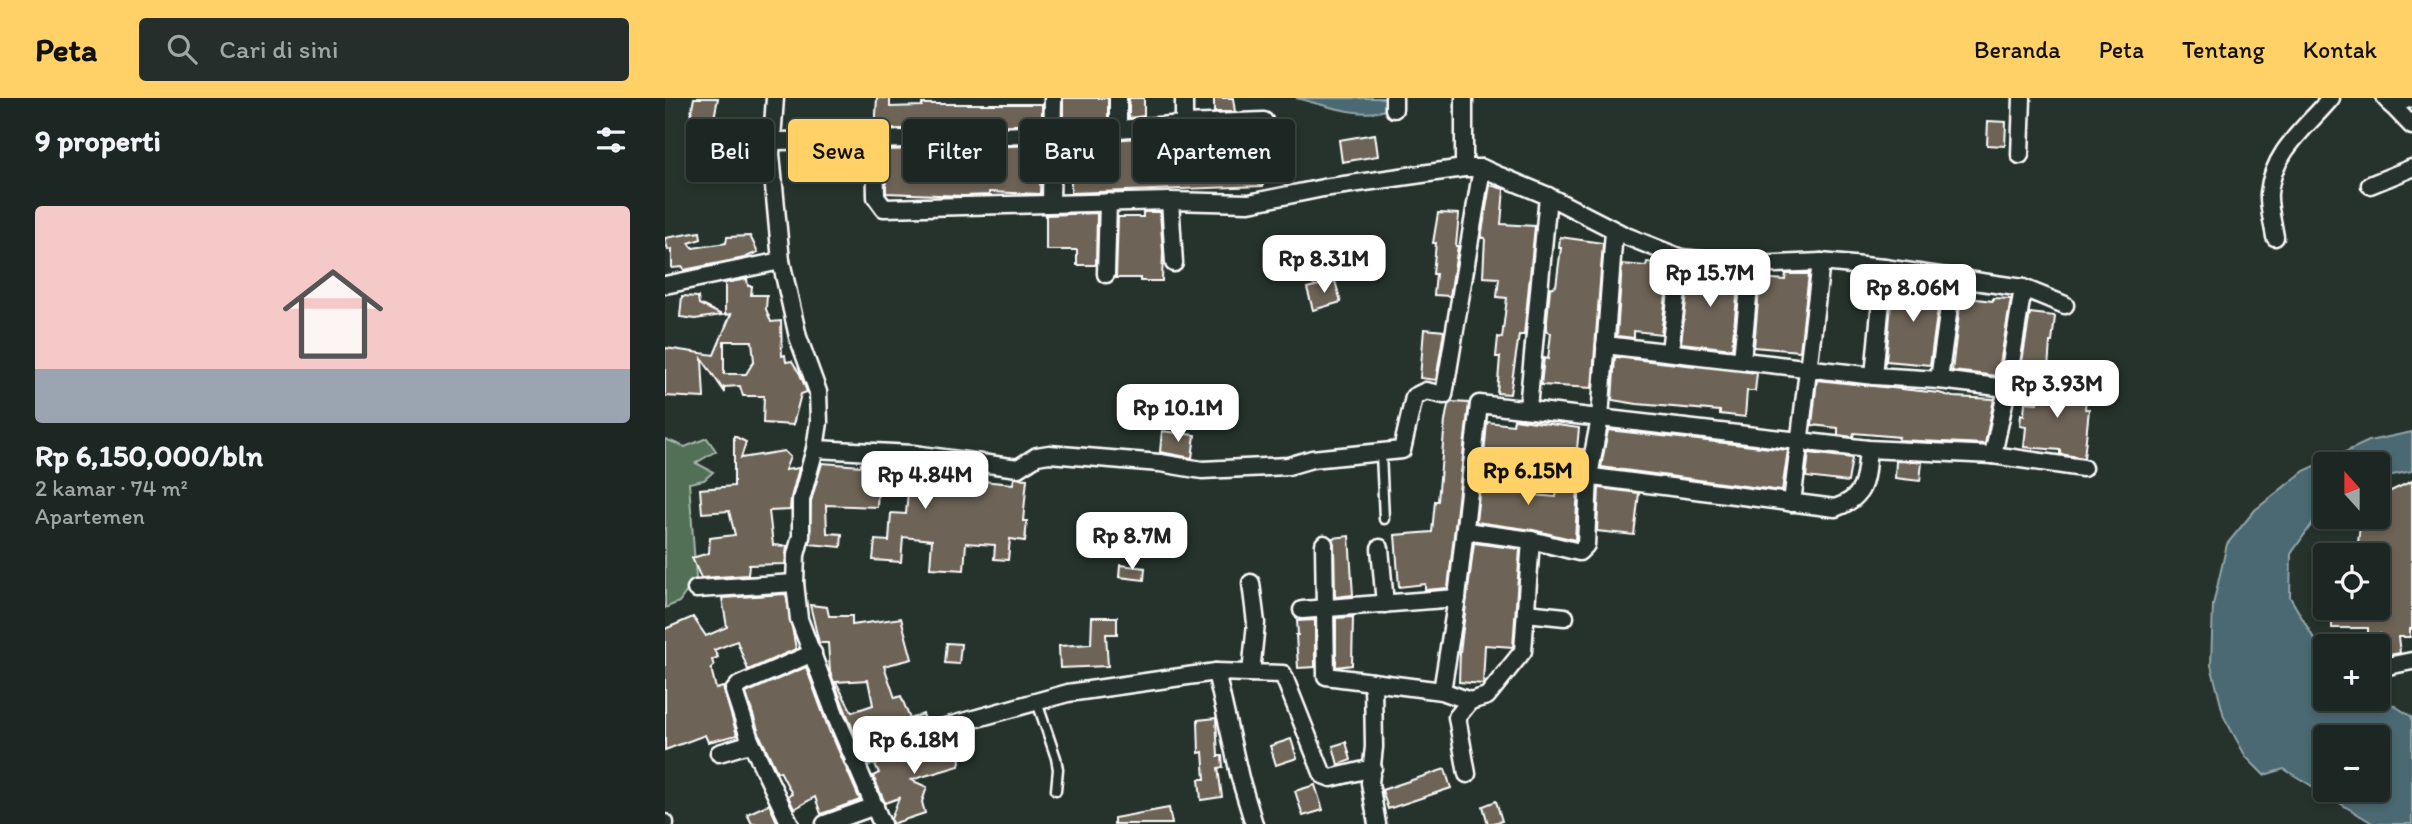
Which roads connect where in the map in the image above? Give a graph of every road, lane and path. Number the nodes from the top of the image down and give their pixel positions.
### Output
1 (775, 98) edge
2 (1053, 98) edge
3 (1118, 98) edge
4 (1184, 98) edge
5 (1465, 98) edge
6 (2022, 98) edge
7 (2331, 98) edge
8 (2412, 98) edge
9 (2388, 102) edge
10 (773, 119) edge
11 (1052, 119) edge
12 (1118, 119) edge
13 (1184, 119) edge
14 (2412, 126) edge
15 (1020, 135) edge
16 (889, 140) edge
17 (2020, 155) dead end
18 (1464, 168) junction
19 (1482, 168) junction
20 (2412, 168) edge
21 (774, 177) edge
22 (876, 182) edge
23 (1051, 182) edge
24 (2369, 185) dead end
25 (1548, 197) junction
26 (1170, 201) junction
27 (1108, 202) junction
28 (1051, 203) junction
29 (1614, 231) junction
30 (2275, 237) dead end
31 (1681, 258) junction
32 (781, 261) junction
33 (1174, 262) dead end
34 (1821, 262) junction
35 (1751, 265) junction
36 (1884, 268) junction
37 (1106, 274) dead end
38 (1953, 278) junction
39 (667, 280) edge
40 (2023, 288) junction
41 (2065, 305) dead end
42 (1605, 345) junction
43 (1670, 351) junction
44 (1742, 360) junction
45 (1807, 369) junction
46 (1874, 376) junction
47 (1939, 380) junction
48 (2007, 388) junction
49 (1528, 408) junction
50 (1601, 418) junction
51 (1801, 441) junction
52 (815, 449) junction
53 (1868, 449) junction
54 (1381, 453) junction
55 (1993, 455) junction
56 (1472, 465) junction
57 (2083, 468) dead end
58 (1589, 476) junction
59 (1792, 503) junction
60 (1384, 519) dead end
61 (1465, 531) junction
62 (1531, 540) junction
63 (1324, 544) dead end
64 (1380, 548) dead end
65 (795, 583) junction
66 (1251, 583) dead end
67 (696, 589) dead end
68 (1457, 598) junction
69 (1385, 604) junction
70 (1326, 608) junction
71 (1302, 610) dead end
72 (1526, 613) junction
73 (1565, 617) dead end
74 (813, 653) junction
75 (2412, 661) edge
76 (2390, 666) edge
77 (1216, 671) junction
78 (1251, 673) junction
79 (1373, 682) junction
80 (1443, 691) junction
81 (1470, 701) junction
82 (1037, 702) junction
83 (750, 740) junction
84 (719, 753) dead end
85 (854, 761) junction
86 (1373, 768) junction
87 (1467, 774) dead end
88 (1056, 790) dead end
89 (875, 806) junction
90 (790, 824) edge
91 (825, 824) edge
92 (882, 824) edge
93 (1254, 824) edge
94 (1377, 824) edge

1 - 10 street
2 - 11 street
3 - 12 street
4 - 13 street
5 - 18 street
6 - 17 street
7 - 30 street
8 - 9 street
9 - 14 street
15 - 16 street
18 - 19 street
18 - 26 street
19 - 25 street
19 - 54 street
20 - 24 street
21 - 32 street
22 - 28 street
23 - 28 street
25 - 29 street
25 - 49 street
26 - 27 street
26 - 33 street
27 - 28 street
27 - 37 street
29 - 31 street
29 - 42 street
31 - 35 street
31 - 43 street
32 - 39 street
32 - 52 street
34 - 35 street
34 - 36 street
34 - 45 street
35 - 44 street
36 - 38 street
36 - 46 street
38 - 40 street
38 - 47 street
40 - 41 street
40 - 48 street
42 - 43 street
42 - 50 street
43 - 44 street
44 - 45 street
45 - 46 street
45 - 51 street
46 - 47 street
47 - 48 street
48 - 55 street
49 - 50 street
49 - 56 street
50 - 51 street
50 - 58 street
51 - 53 street
51 - 59 street
52 - 54 street
52 - 65 street
53 - 55 street
53 - 59 street
54 - 60 lane
55 - 57 street
56 - 58 street
56 - 61 street
58 - 59 street
58 - 62 street
61 - 62 street
61 - 68 street
62 - 72 street
63 - 70 street
64 - 69 street
65 - 67 street
65 - 74 street
66 - 78 street
68 - 69 street
68 - 80 street
69 - 70 street
70 - 71 street
70 - 79 street
72 - 73 street
72 - 81 street
74 - 83 street
74 - 85 street
75 - 76 street
77 - 78 street
77 - 82 street
77 - 93 street
78 - 86 street
79 - 80 street
79 - 86 street
80 - 81 street
81 - 87 street
82 - 85 street
82 - 88 lane
83 - 84 street
83 - 90 street
85 - 89 street
86 - 94 street
89 - 91 street
89 - 92 street

